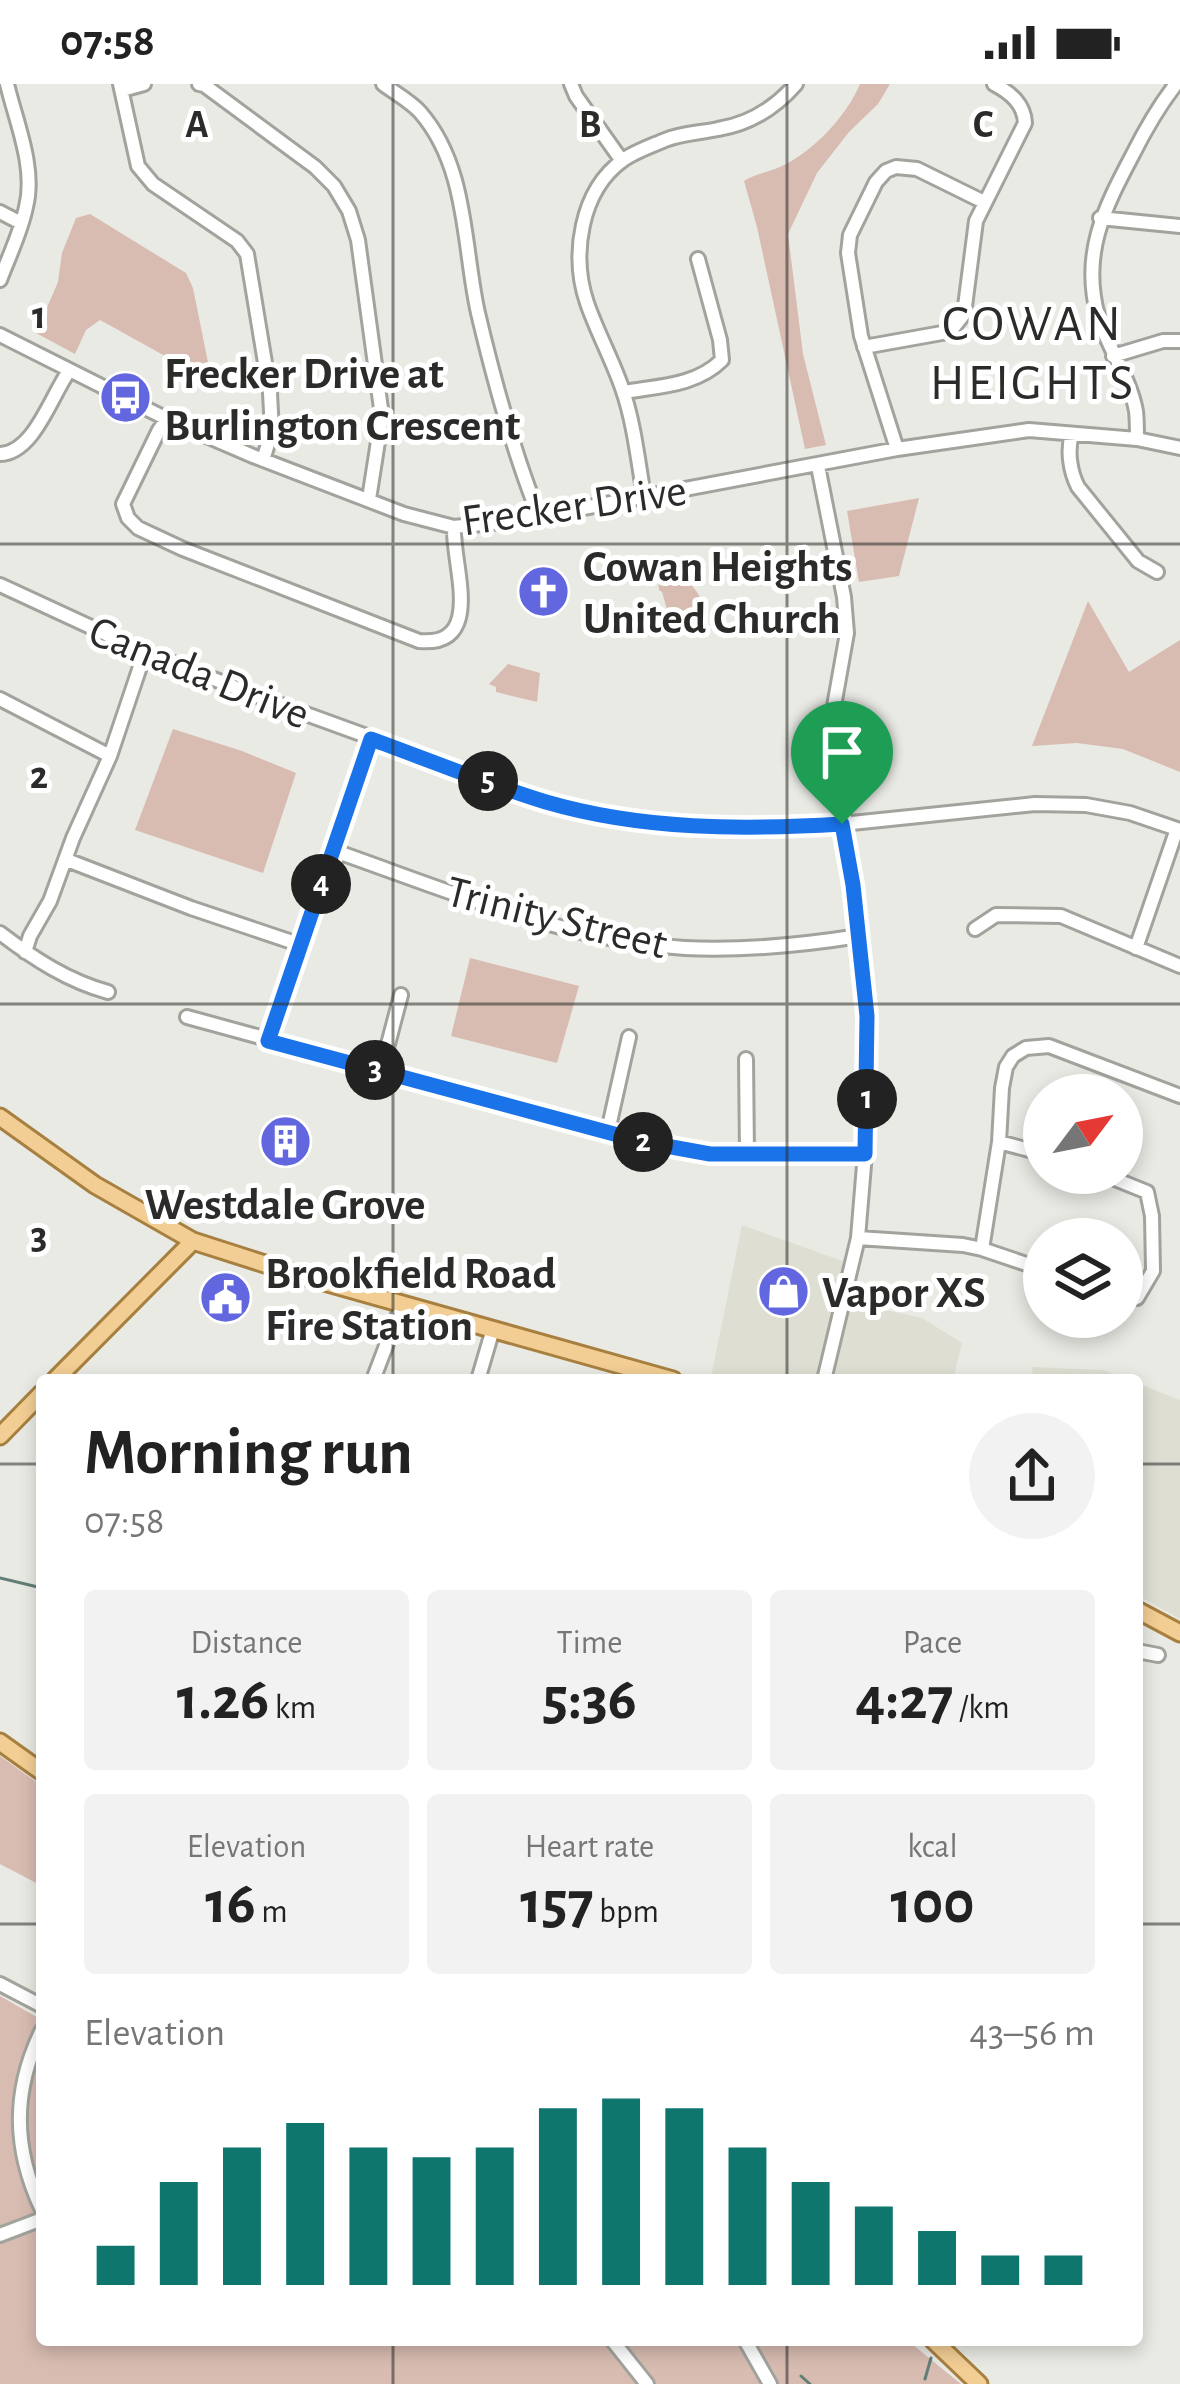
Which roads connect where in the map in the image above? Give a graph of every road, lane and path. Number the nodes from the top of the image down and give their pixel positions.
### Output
1 (7, 84) edge
2 (144, 84) edge
3 (199, 84) edge
4 (383, 84) edge
5 (571, 84) edge
6 (796, 84) edge
7 (994, 84) edge
8 (1176, 84) edge
9 (121, 87) edge
10 (622, 160) junction
11 (983, 202) junction
12 (0, 212) edge
13 (1100, 218) junction
14 (21, 224) junction
15 (1180, 226) edge
16 (698, 259) dead end
17 (0, 280) edge
18 (0, 335) edge
19 (1180, 341) edge
20 (864, 347) junction
21 (1113, 356) junction
22 (69, 370) junction
23 (624, 392) junction
24 (167, 419) junction
25 (1072, 434) junction
26 (1137, 439) junction
27 (1180, 448) edge
28 (897, 449) junction
29 (0, 454) edge
30 (263, 460) junction
31 (818, 466) junction
32 (644, 496) junction
33 (369, 499) junction
34 (539, 516) junction
35 (454, 526) junction
36 (1157, 572) dead end
37 (0, 585) edge
38 (145, 652) junction
39 (0, 699) edge
40 (371, 739) junction
41 (110, 756) junction
42 (842, 824) junction
43 (1178, 829) edge
44 (332, 850) junction
45 (67, 860) junction
46 (975, 929) dead end
47 (0, 933) edge
48 (859, 937) junction
49 (301, 945) junction
50 (1136, 948) junction
51 (25, 952) junction
52 (1180, 966) edge
53 (108, 992) dead end
54 (401, 995) dead end
55 (187, 1017) dead end
56 (629, 1037) dead end
57 (268, 1041) junction
58 (746, 1059) dead end
59 (381, 1071) junction
60 (1180, 1094) edge
61 (0, 1117) edge
62 (608, 1131) junction
63 (999, 1142) junction
64 (1023, 1148) edge
65 (747, 1154) junction
66 (865, 1154) junction
67 (1143, 1190) edge
68 (857, 1238) junction
69 (193, 1241) junction
70 (982, 1249) junction
71 (1023, 1263) edge
72 (1143, 1288) edge
73 (402, 1304) junction
74 (493, 1329) junction
75 (61, 1374) edge
76 (375, 1374) edge
77 (480, 1374) edge
78 (652, 1374) edge
79 (825, 1374) edge
80 (36, 1399) edge
81 (0, 1436) edge
82 (1143, 1613) edge
83 (1180, 1633) edge
84 (1143, 1652) edge
85 (1158, 1655) dead end
86 (0, 1742) edge
87 (36, 1768) edge
88 (0, 1984) edge
89 (36, 2003) edge
90 (36, 2045) edge
91 (36, 2199) edge
92 (36, 2217) edge
93 (0, 2235) edge
94 (617, 2346) edge
95 (748, 2346) edge
96 (939, 2346) edge
97 (647, 2384) edge
98 (770, 2384) edge
99 (979, 2384) edge

1 - 14 street
2 - 9 street
3 - 33 street
4 - 34 street
5 - 10 street
6 - 10 street
7 - 11 street
8 - 13 street
9 - 30 street
10 - 23 street
11 - 20 street
11 - 20 street
12 - 14 street
13 - 15 street
13 - 21 street
14 - 17 street
16 - 23 street
18 - 22 street, Frecker Drive
19 - 21 street
20 - 28 street
21 - 26 street
22 - 24 street, Frecker Drive
22 - 29 street
23 - 32 street
24 - 30 street, Frecker Drive
24 - 35 street
25 - 26 street, Frecker Drive
25 - 28 street, Frecker Drive
25 - 36 street
26 - 27 street, Frecker Drive
28 - 31 street, Frecker Drive
30 - 33 street, Frecker Drive
31 - 32 street, Frecker Drive
31 - 42 street
32 - 34 street, Frecker Drive
33 - 35 street, Frecker Drive
34 - 35 street, Frecker Drive
37 - 38 street, Canada Drive
38 - 40 street, Canada Drive
38 - 41 street
39 - 41 street
40 - 42 street, Canada Drive
40 - 44 street
41 - 45 street
42 - 43 street, Canada Drive
42 - 48 street
43 - 50 street
44 - 48 street, Trinity Street
44 - 49 street
45 - 49 street
45 - 51 street
46 - 50 street
47 - 51 street
48 - 66 street
49 - 57 street
50 - 52 street
51 - 53 street
54 - 59 street
55 - 57 street
56 - 62 street
57 - 59 street
58 - 65 street
59 - 62 street
60 - 63 street
61 - 69 main road
62 - 65 street
63 - 64 street
63 - 70 street
65 - 66 street
66 - 68 street
67 - 72 street
68 - 70 street
68 - 79 street
69 - 73 main road
69 - 75 main road
70 - 71 street
73 - 74 main road
73 - 76 street
74 - 77 street
74 - 78 main road
80 - 81 main road
82 - 83 main road
84 - 85 street
86 - 87 main road
88 - 89 street
90 - 91 street
92 - 93 street
94 - 97 street
95 - 98 street
96 - 99 main road

